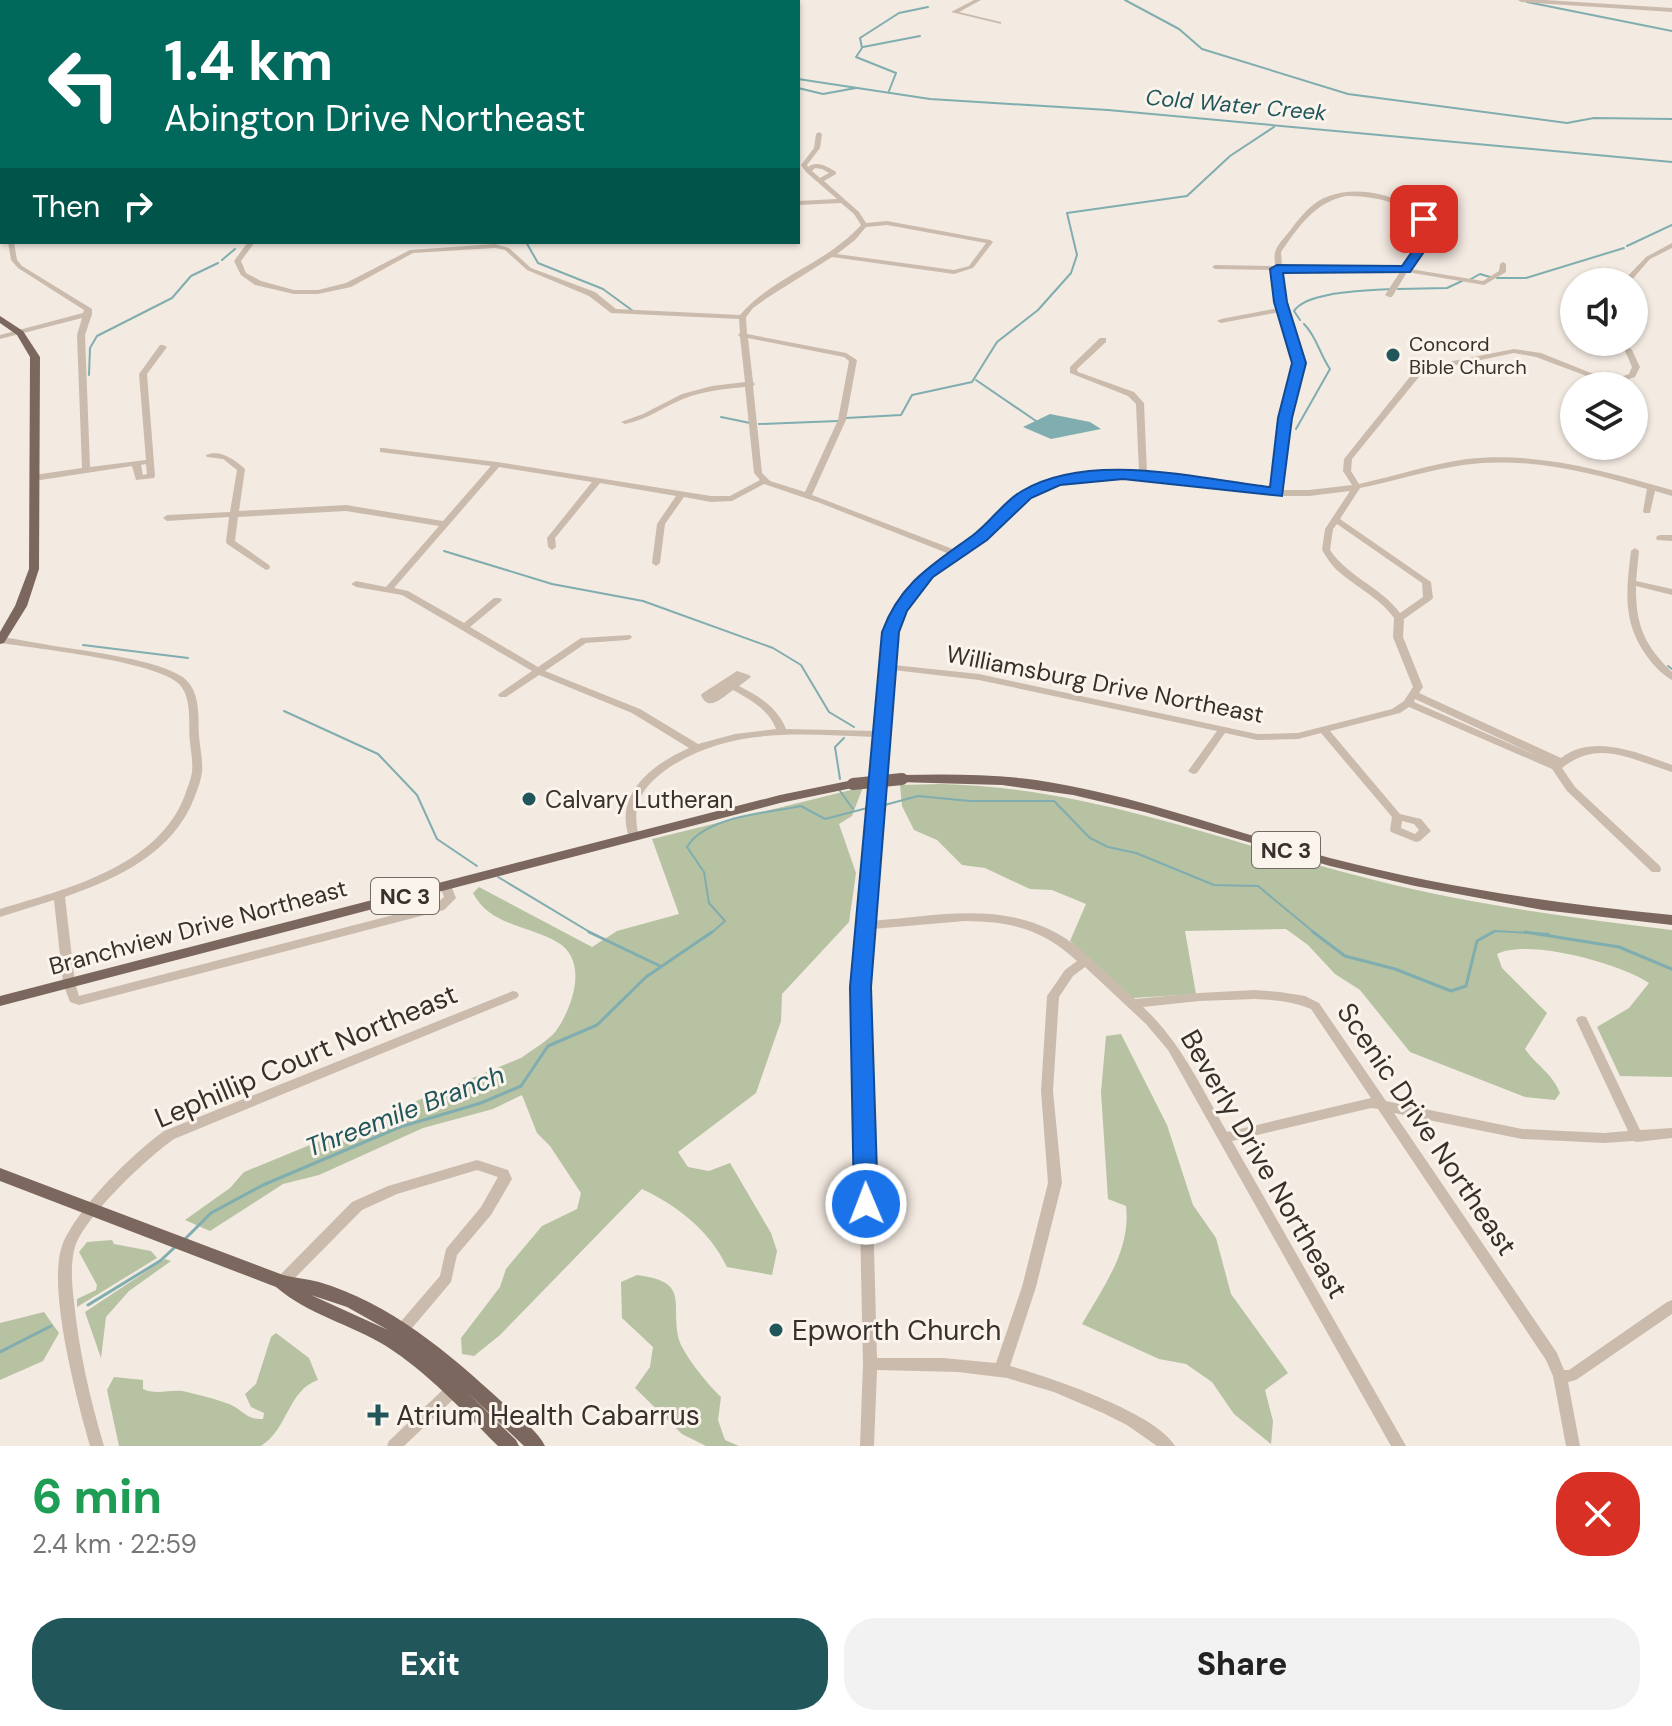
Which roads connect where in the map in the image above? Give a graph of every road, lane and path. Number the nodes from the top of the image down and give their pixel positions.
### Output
1 (978, 0) edge
2 (1521, 0) edge
3 (1611, 3) edge
4 (1672, 10) edge
5 (999, 23) dead end
6 (819, 134) dead end
7 (808, 171) junction
8 (820, 181) junction
9 (843, 201) junction
10 (800, 203) edge
11 (864, 225) junction
12 (11, 244) edge
13 (250, 244) edge
14 (451, 244) edge
15 (1672, 245) edge
16 (830, 255) junction
17 (1503, 264) dead end
18 (1215, 267) dead end
19 (1639, 268) edge
20 (1277, 269) junction
21 (1405, 270) junction
22 (1389, 295) dead end
23 (1283, 309) junction
24 (88, 314) junction
25 (742, 317) junction
26 (0, 319) edge
27 (1221, 321) dead end
28 (17, 334) junction
29 (742, 335) junction
30 (0, 339) edge
31 (1103, 340) dead end
32 (163, 347) dead end
33 (1631, 356) edge
34 (751, 384) junction
35 (625, 422) dead end
36 (383, 450) dead end
37 (210, 455) dead end
38 (149, 461) junction
39 (136, 463) junction
40 (497, 464) junction
41 (86, 470) junction
42 (1143, 476) junction
43 (34, 478) junction
44 (597, 481) junction
45 (764, 481) junction
46 (1357, 487) junction
47 (1652, 487) junction
48 (1277, 493) junction
49 (1672, 493) edge
50 (681, 495) junction
51 (808, 495) junction
52 (1647, 511) dead end
53 (236, 512) junction
54 (167, 518) dead end
55 (1335, 519) junction
56 (445, 524) junction
57 (1660, 538) dead end
58 (1672, 538) edge
59 (552, 547) dead end
60 (1635, 551) dead end
61 (958, 554) junction
62 (656, 563) dead end
63 (266, 567) dead end
64 (1631, 582) junction
65 (356, 584) dead end
66 (388, 590) junction
67 (1672, 592) edge
68 (497, 600) dead end
69 (1399, 618) junction
70 (464, 628) junction
71 (627, 637) dead end
72 (0, 641) edge
73 (887, 667) junction
74 (538, 671) junction
75 (1672, 677) edge
76 (734, 687) dead end
77 (503, 695) dead end
78 (1412, 699) junction
79 (1324, 730) junction
80 (782, 731) junction
81 (1222, 731) junction
82 (881, 734) junction
83 (697, 748) junction
84 (1559, 764) junction
85 (1672, 769) edge
86 (1193, 771) dead end
87 (1397, 817) dead end
88 (634, 837) junction
89 (1656, 869) dead end
90 (446, 886) junction
91 (59, 895) junction
92 (0, 913) edge
93 (1672, 920) edge
94 (863, 926) junction
95 (1085, 961) junction
96 (69, 983) junction
97 (513, 995) dead end
98 (0, 1001) edge
99 (1132, 1004) junction
100 (1582, 1020) dead end
101 (1382, 1104) junction
102 (1672, 1133) edge
103 (1637, 1137) junction
104 (1225, 1138) junction
105 (0, 1174) edge
106 (94, 1210) junction
107 (282, 1282) junction
108 (1672, 1306) edge
109 (402, 1330) junction
110 (870, 1364) junction
111 (1001, 1371) junction
112 (1560, 1376) junction
113 (460, 1384) junction
114 (97, 1446) edge
115 (394, 1446) edge
116 (510, 1446) edge
117 (536, 1446) edge
118 (867, 1446) edge
119 (1168, 1446) edge
120 (1399, 1446) edge
121 (1573, 1446) edge

1 - 5 street
2 - 3 street
3 - 4 street
6 - 7 street
7 - 8 street
7 - 8 street
8 - 9 street
9 - 10 street
9 - 11 street
11 - 16 street
11 - 16 street
12 - 24 street
13 - 14 street
14 - 25 street
15 - 19 street
16 - 25 street
17 - 21 street
18 - 20 street
20 - 21 street
20 - 21 street
20 - 23 street
21 - 22 street
23 - 27 street
23 - 48 street
24 - 28 street
24 - 41 street
25 - 29 street
26 - 28 main road
28 - 30 street
28 - 43 main road
29 - 34 street
29 - 51 street
31 - 42 street
32 - 38 street
33 - 46 street
34 - 35 street
34 - 45 street
36 - 40 street
37 - 53 street
38 - 39 street
38 - 39 street
39 - 41 street
40 - 44 street
40 - 56 street
41 - 43 street
42 - 48 street
42 - 61 street
43 - 72 main road
44 - 50 street
44 - 59 street
45 - 50 street
45 - 51 street
46 - 47 street
46 - 48 street
46 - 55 street
47 - 49 street
47 - 52 street
50 - 62 street
51 - 61 street
53 - 54 street
53 - 56 street
53 - 63 street
55 - 69 street
55 - 69 street
56 - 66 street
57 - 58 street
60 - 64 street
61 - 73 street
64 - 67 street
64 - 75 street
65 - 66 street
66 - 70 street
68 - 70 street
69 - 78 street
70 - 74 street
71 - 74 street
72 - 91 street
73 - 81 street, Williamsburg Drive Northeast
73 - 82 street
74 - 77 street
74 - 83 street
76 - 80 street
78 - 79 street, Williamsburg Drive Northeast
78 - 84 street
79 - 81 street, Williamsburg Drive Northeast
79 - 87 street
80 - 82 street
80 - 83 street
81 - 86 street
82 - 94 street
83 - 88 street
84 - 85 street
84 - 89 street
88 - 90 main road, Branchview Drive Northeast / NC 3
88 - 93 main road, Branchview Drive Northeast / NC 3, bridge
90 - 96 main road, Branchview Drive Northeast / NC 3
90 - 96 street
91 - 92 street
91 - 96 street
94 - 95 street, Beverly Drive Northeast
94 - 110 street
95 - 99 street, Beverly Drive Northeast
95 - 111 street
96 - 98 main road, Branchview Drive Northeast / NC 3
97 - 106 street, Lephillip Court Northeast
99 - 101 street, Scenic Drive Northeast
99 - 104 street, Beverly Drive Northeast
100 - 103 street
101 - 103 street
101 - 104 street
101 - 112 street, Scenic Drive Northeast
102 - 103 street
104 - 120 street, Beverly Drive Northeast
105 - 106 main road
106 - 107 main road
106 - 114 street, Lephillip Court Northeast
107 - 109 main road
107 - 109 street
107 - 113 main road
108 - 112 street
109 - 113 main road
110 - 111 street
110 - 118 street
111 - 119 street
112 - 121 street, Scenic Drive Northeast
113 - 115 street
113 - 116 main road
113 - 117 main road

